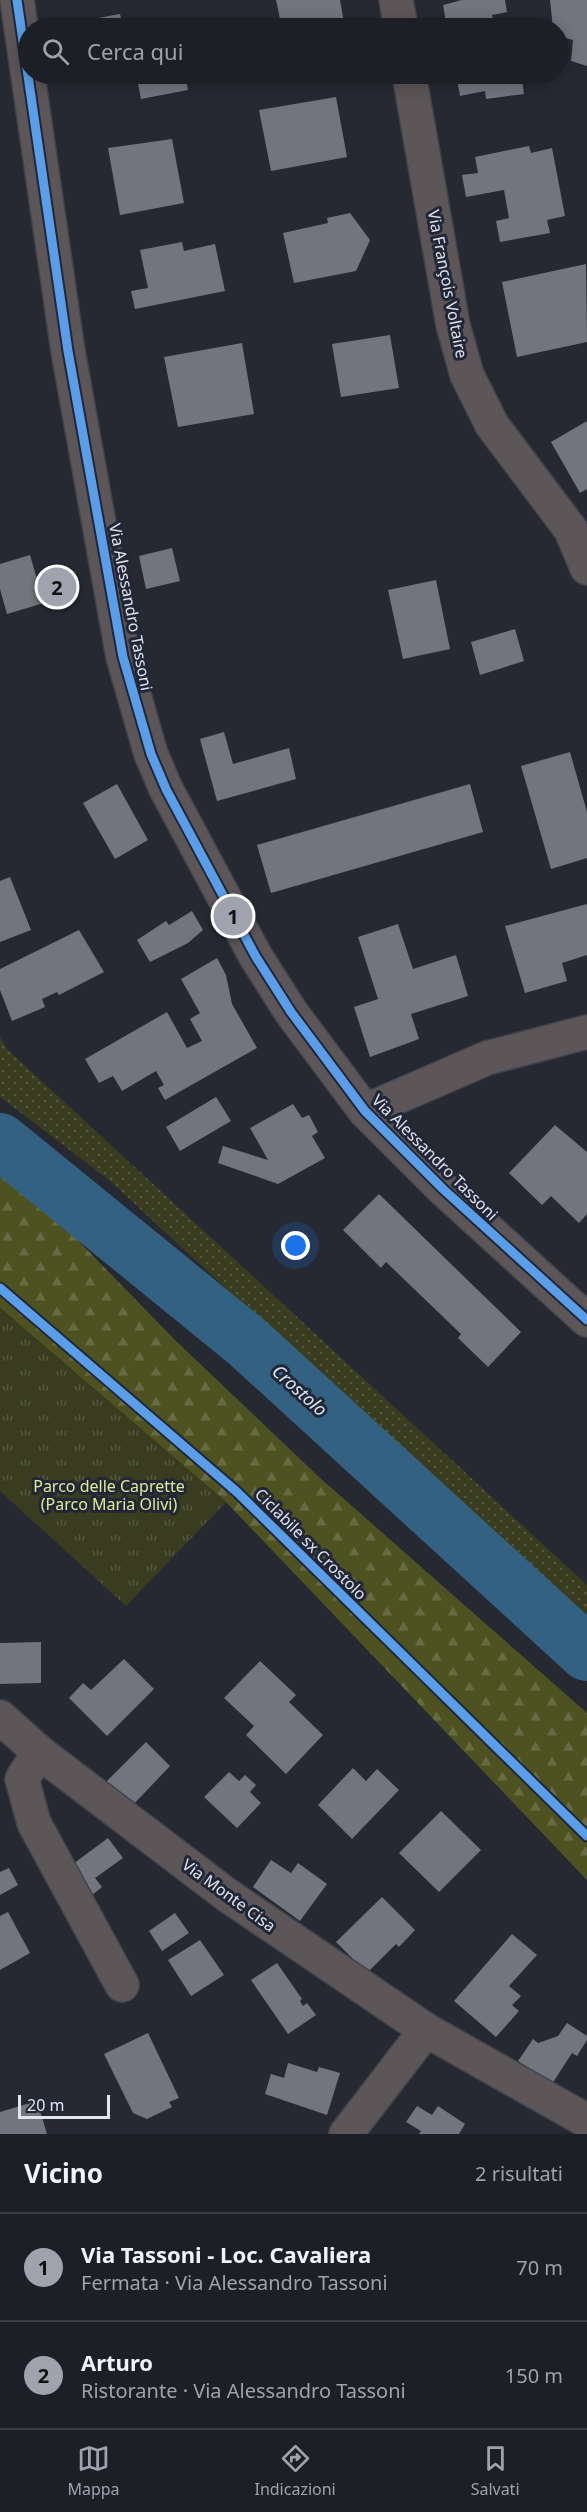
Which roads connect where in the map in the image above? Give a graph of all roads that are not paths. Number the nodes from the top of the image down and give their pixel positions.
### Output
1 (17, 0) edge
2 (396, 0) edge
3 (20, 18) edge
4 (399, 18) edge
5 (29, 84) edge
6 (411, 84) edge
7 (587, 568) edge
8 (587, 1032) edge
9 (365, 1111) junction
10 (587, 1320) edge
11 (0, 1717) edge
12 (39, 1752) junction
13 (122, 1985) dead end
14 (426, 2030) junction
15 (587, 2121) edge
16 (346, 2134) edge

1 - 3 street, Via Alessandro Tassoni
2 - 4 street
5 - 9 street, Via Alessandro Tassoni
6 - 7 street, Via François Voltaire
8 - 9 street
9 - 10 street, Via Alessandro Tassoni
11 - 12 street, Via Monte Cisa
12 - 13 street
12 - 14 street, Via Monte Cisa
14 - 15 street, Via Monte Cisa
14 - 16 street

